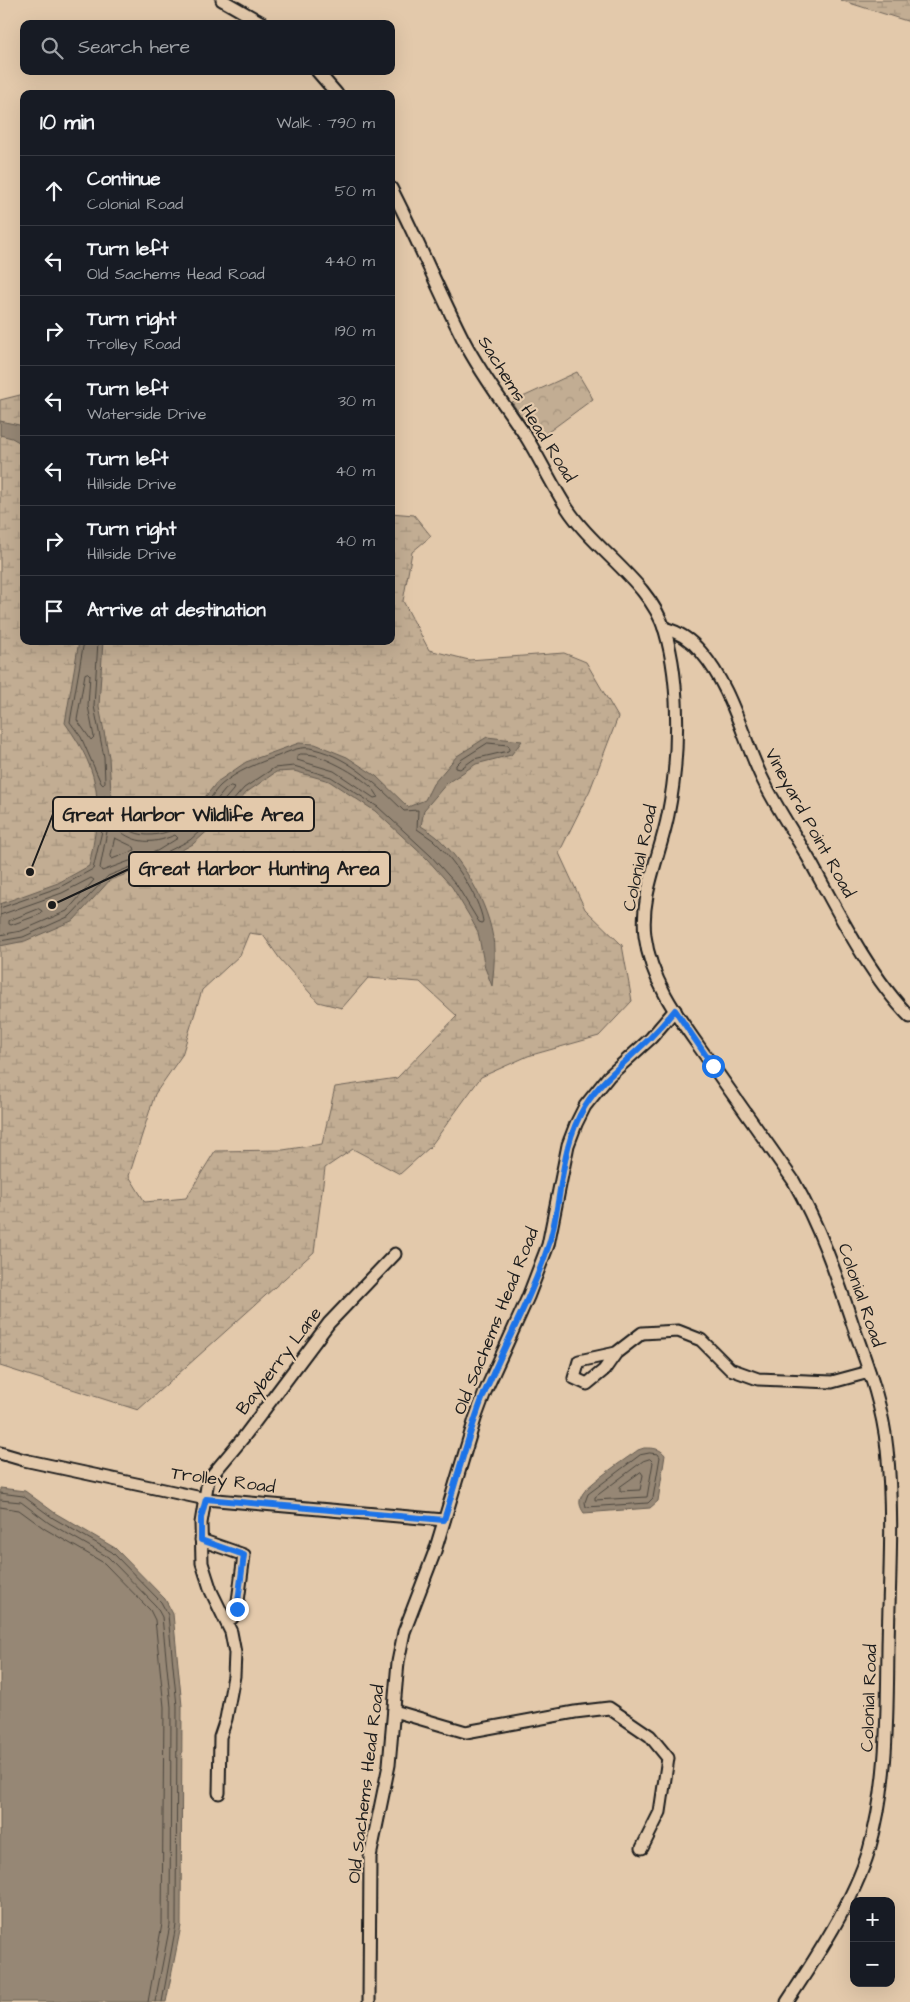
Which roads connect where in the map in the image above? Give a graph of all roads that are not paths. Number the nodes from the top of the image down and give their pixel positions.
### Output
1 (222, 0) edge
2 (257, 20) edge
3 (320, 75) edge
4 (334, 90) edge
5 (395, 196) edge
6 (664, 628) junction
7 (675, 1010) junction
8 (910, 1017) edge
9 (395, 1254) dead end
10 (616, 1353) dead end
11 (870, 1372) junction
12 (0, 1453) edge
13 (206, 1499) junction
14 (444, 1520) junction
15 (201, 1540) junction
16 (226, 1621) junction
17 (394, 1711) junction
18 (219, 1793) dead end
19 (642, 1848) dead end
20 (369, 2002) edge
21 (787, 2002) edge

1 - 2 street
3 - 4 street
5 - 6 street, Sachems Head Road
6 - 7 street, Colonial Road
6 - 8 street, Vineyard Point Road
7 - 11 street, Colonial Road
7 - 14 street, Old Sachems Head Road
9 - 13 street, Bayberry Lane
10 - 11 street
11 - 21 street, Colonial Road
12 - 13 street, Trolley Road
13 - 14 street, Trolley Road
13 - 15 street, Bayberry Lane
14 - 17 street, Old Sachems Head Road
15 - 16 street, Bayberry Lane
15 - 16 street
16 - 18 street, Bayberry Lane
17 - 19 street
17 - 20 street, Old Sachems Head Road

